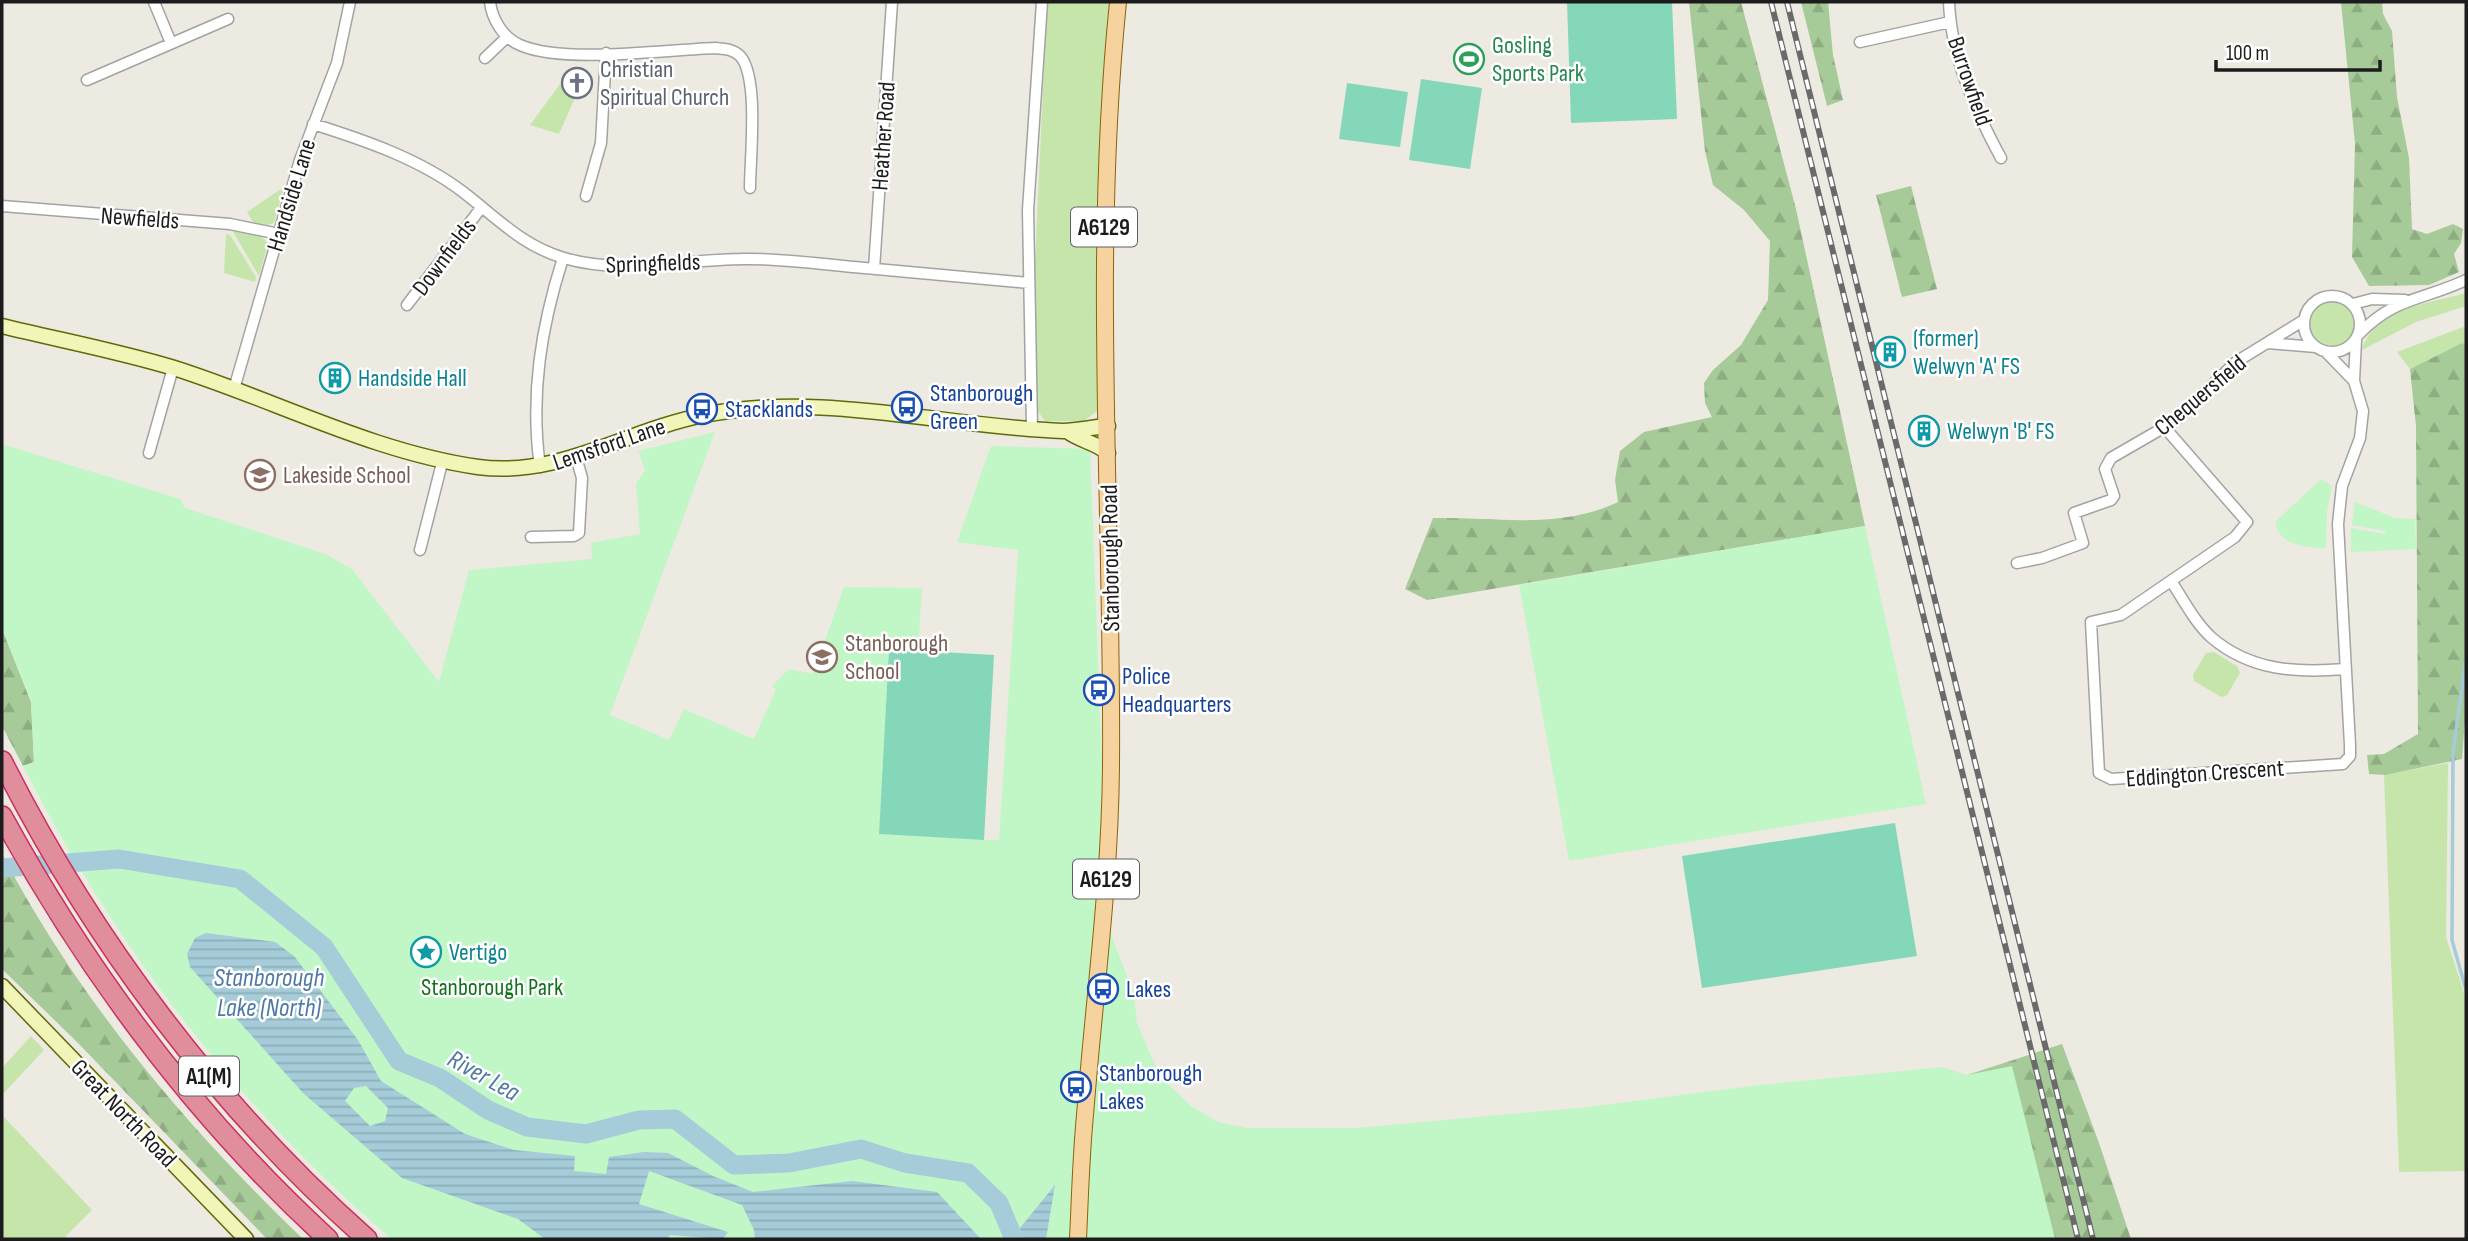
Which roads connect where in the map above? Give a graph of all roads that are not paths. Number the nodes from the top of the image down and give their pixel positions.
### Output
1 (154, 2) edge
2 (350, 2) edge
3 (489, 2) edge
4 (892, 2) edge
5 (1042, 2) edge
6 (1118, 2) edge
7 (1950, 2) edge
8 (228, 19) dead end
9 (1950, 22) junction
10 (507, 37) junction
11 (1860, 42) dead end
12 (171, 43) junction
13 (606, 53) junction
14 (485, 58) dead end
15 (87, 80) dead end
16 (313, 124) junction
17 (2001, 158) dead end
18 (750, 188) dead end
19 (586, 196) dead end
20 (2, 206) edge
21 (481, 208) junction
22 (279, 234) junction
23 (563, 258) junction
24 (874, 269) junction
25 (2464, 282) edge
26 (1029, 283) junction
27 (2405, 300) junction
28 (2353, 304) junction
29 (407, 305) dead end
30 (2304, 320) junction
31 (2, 326) edge
32 (2357, 337) junction
33 (2268, 343) junction
34 (2320, 349) junction
35 (173, 368) junction
36 (2354, 381) junction
37 (234, 389) junction
38 (1108, 426) junction
39 (1032, 428) junction
40 (2165, 429) junction
41 (1067, 431) junction
42 (149, 453) dead end
43 (1108, 453) junction
44 (576, 457) junction
45 (443, 459) junction
46 (540, 467) junction
47 (531, 537) dead end
48 (420, 550) dead end
49 (2017, 563) dead end
50 (2171, 581) junction
51 (2345, 669) junction
52 (2, 761) edge
53 (2, 816) edge
54 (2, 986) edge
55 (246, 1239) edge
56 (328, 1239) edge
57 (367, 1239) edge
58 (1078, 1239) edge

1 - 12 street
2 - 16 street, Handside Lane
3 - 10 street
4 - 24 street, Heather Road
5 - 26 street
6 - 38 main road, Stanborough Road / A6129
7 - 9 street, Burrowfield
8 - 12 street
9 - 11 street
9 - 17 street, Burrowfield
10 - 13 street
10 - 14 street
12 - 15 street
13 - 18 street
13 - 19 street
16 - 21 street, Springfields
16 - 22 street, Handside Lane
20 - 22 street, Newfields
21 - 23 street, Springfields
21 - 29 street, Downfields
22 - 37 street, Handside Lane
23 - 24 street, Springfields
23 - 46 street
24 - 26 street, Springfields
25 - 27 street
26 - 39 street
27 - 28 street
27 - 32 street
28 - 30 street
28 - 32 street
30 - 33 street, Chequersfield
30 - 34 street
31 - 35 street, Lemsford Lane
32 - 34 street
32 - 36 street, Eddington Crescent
33 - 34 street, Chequersfield
33 - 40 street, Chequersfield
34 - 36 street
35 - 37 street, Lemsford Lane
35 - 42 street
36 - 51 street, Eddington Crescent
37 - 45 street, Lemsford Lane
38 - 41 street, Lemsford Lane
38 - 43 main road, Stanborough Road / A6129
39 - 41 street, Lemsford Lane
39 - 44 street, Lemsford Lane
40 - 49 street, Chequersfield
40 - 50 street, Eddington Crescent
41 - 43 street, Lemsford Lane
43 - 58 main road, Stanborough Road / A6129
44 - 46 street, Lemsford Lane
44 - 47 street
45 - 46 street, Lemsford Lane
45 - 48 street
50 - 51 street
50 - 51 street, Eddington Crescent
52 - 57 highway, A1(M)
53 - 56 highway, A1(M)
54 - 55 street, Great North Road

